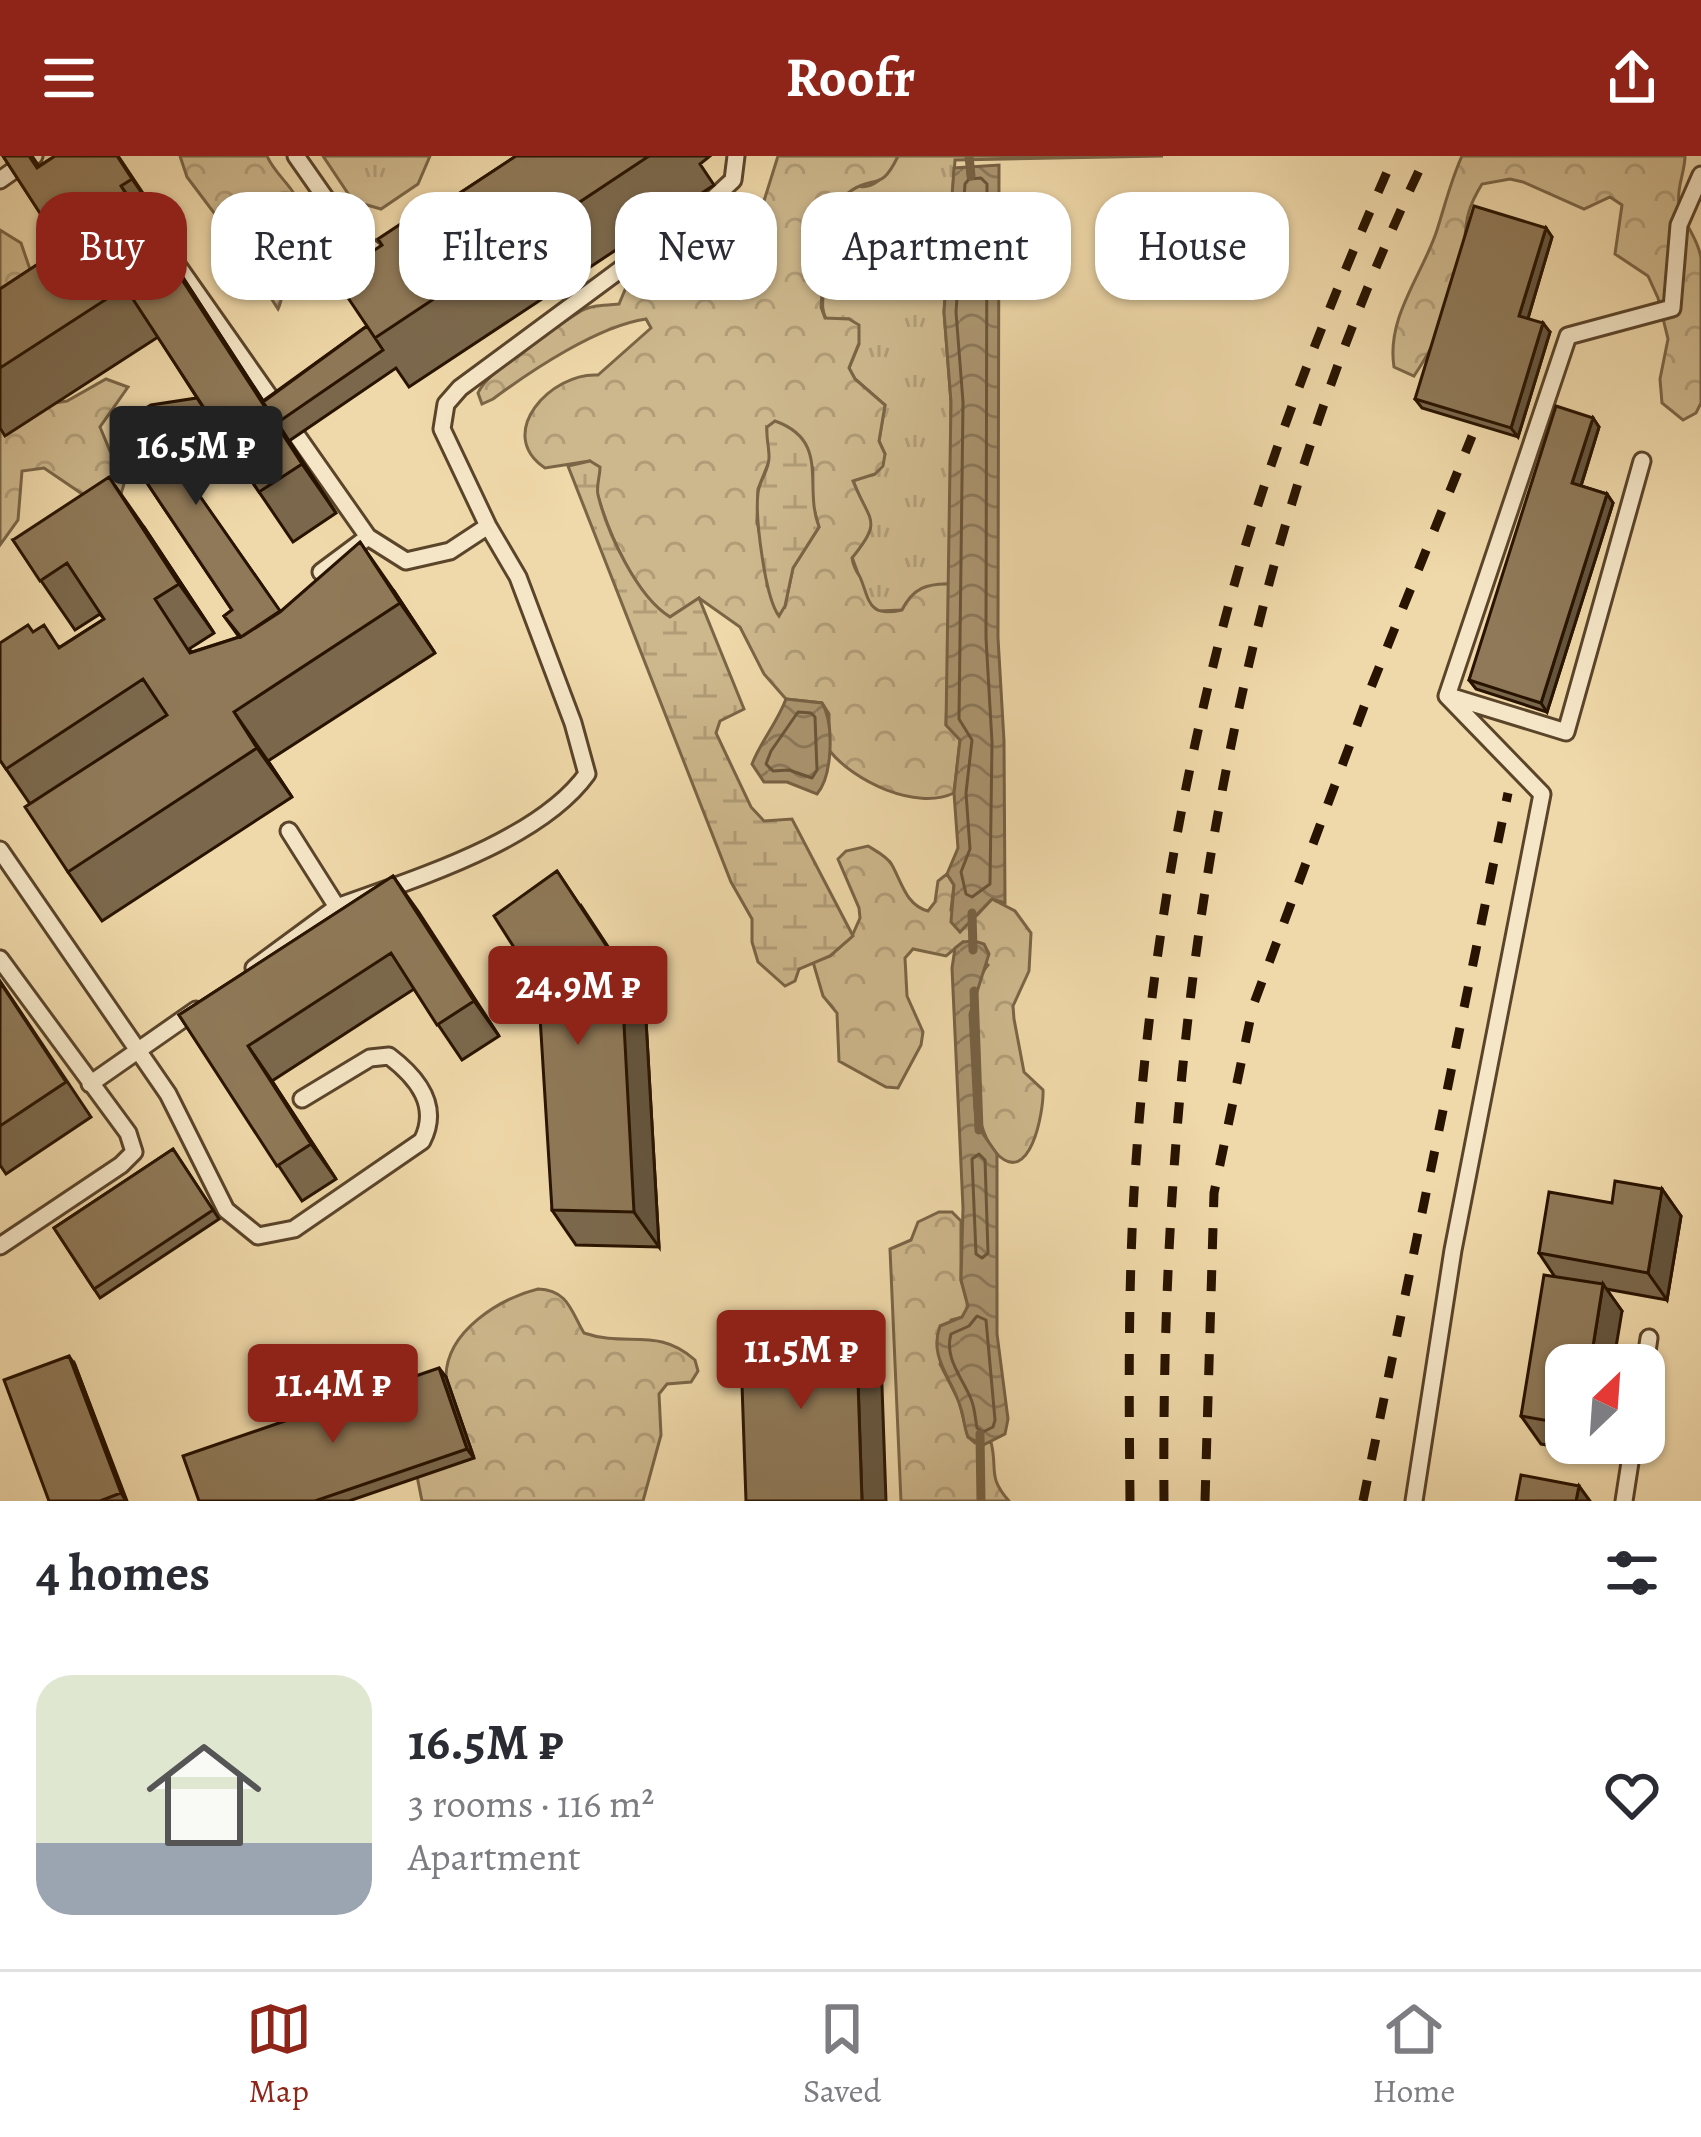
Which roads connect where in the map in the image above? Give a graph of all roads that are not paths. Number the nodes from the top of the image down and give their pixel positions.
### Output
1 (34, 156) edge
2 (296, 156) edge
3 (736, 156) edge
4 (1701, 175) edge
5 (0, 180) edge
6 (399, 253) edge
7 (187, 279) edge
8 (1642, 460) dead end
9 (488, 526) junction
10 (368, 537) junction
11 (321, 572) edge
12 (1447, 696) junction
13 (289, 831) dead end
14 (0, 850) edge
15 (337, 907) junction
16 (0, 959) edge
17 (246, 973) edge
18 (210, 1000) edge
19 (137, 1053) junction
20 (90, 1084) junction
21 (302, 1100) dead end
22 (0, 1246) edge
23 (1649, 1338) dead end
24 (1648, 1344) edge
25 (1630, 1464) edge
26 (1414, 1501) edge
27 (1624, 1501) edge

1 - 5 lane
2 - 6 lane
3 - 9 lane
4 - 12 lane
7 - 10 lane
8 - 12 lane
9 - 10 lane
9 - 15 lane
10 - 11 lane
12 - 26 lane
13 - 15 lane
14 - 19 lane
15 - 17 lane
16 - 20 lane
18 - 19 lane
19 - 20 lane
19 - 21 lane
20 - 22 lane
23 - 24 lane
25 - 27 lane

